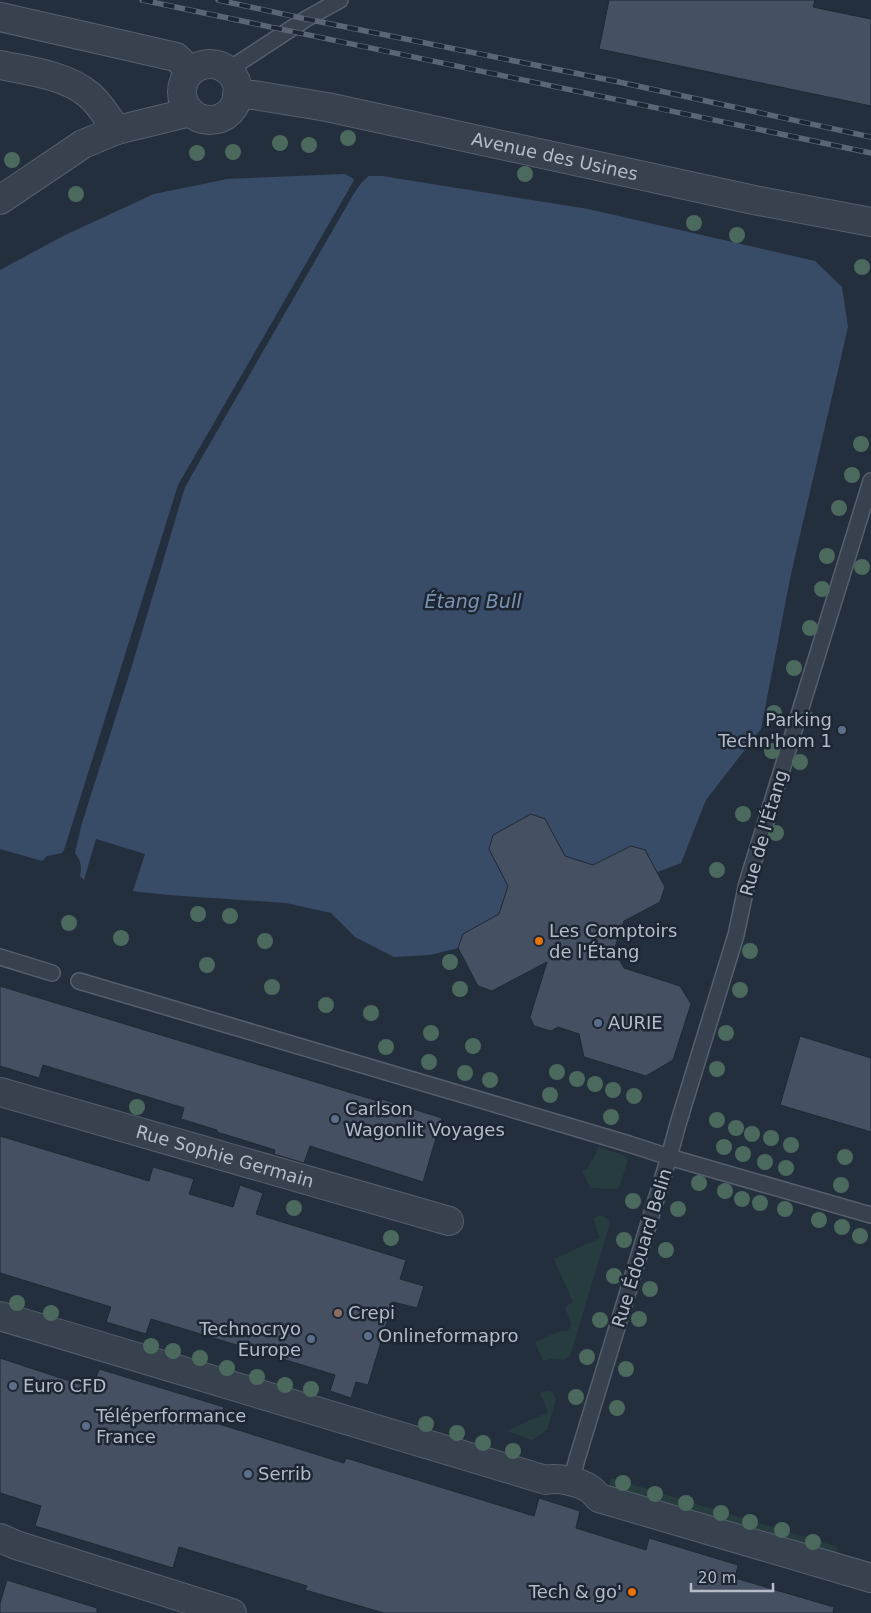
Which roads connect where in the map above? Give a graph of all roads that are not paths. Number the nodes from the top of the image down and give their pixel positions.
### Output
1 (340, 0) edge
2 (0, 17) edge
3 (0, 65) edge
4 (228, 70) junction
5 (191, 71) junction
6 (237, 95) junction
7 (191, 112) junction
8 (117, 130) junction
9 (0, 200) edge
10 (871, 222) edge
11 (871, 481) edge
12 (0, 957) edge
13 (52, 972) dead end
14 (79, 981) dead end
15 (0, 1092) edge
16 (669, 1157) junction
17 (871, 1216) edge
18 (449, 1221) dead end
19 (0, 1316) edge
20 (571, 1482) junction
21 (0, 1538) edge
22 (871, 1578) edge
23 (232, 1613) edge

1 - 4 lane
2 - 5 street
3 - 8 street
4 - 5 street
4 - 6 street
5 - 7 street
6 - 7 street
6 - 10 street, Avenue des Usines
7 - 8 street
8 - 9 street
11 - 16 lane, Rue de l'Étang
12 - 13 lane
14 - 16 lane
15 - 18 street, Rue Sophie Germain
16 - 17 lane, Rue Édouard Belin
16 - 20 lane, Rue Édouard Belin
19 - 20 street
20 - 22 street
21 - 23 street

